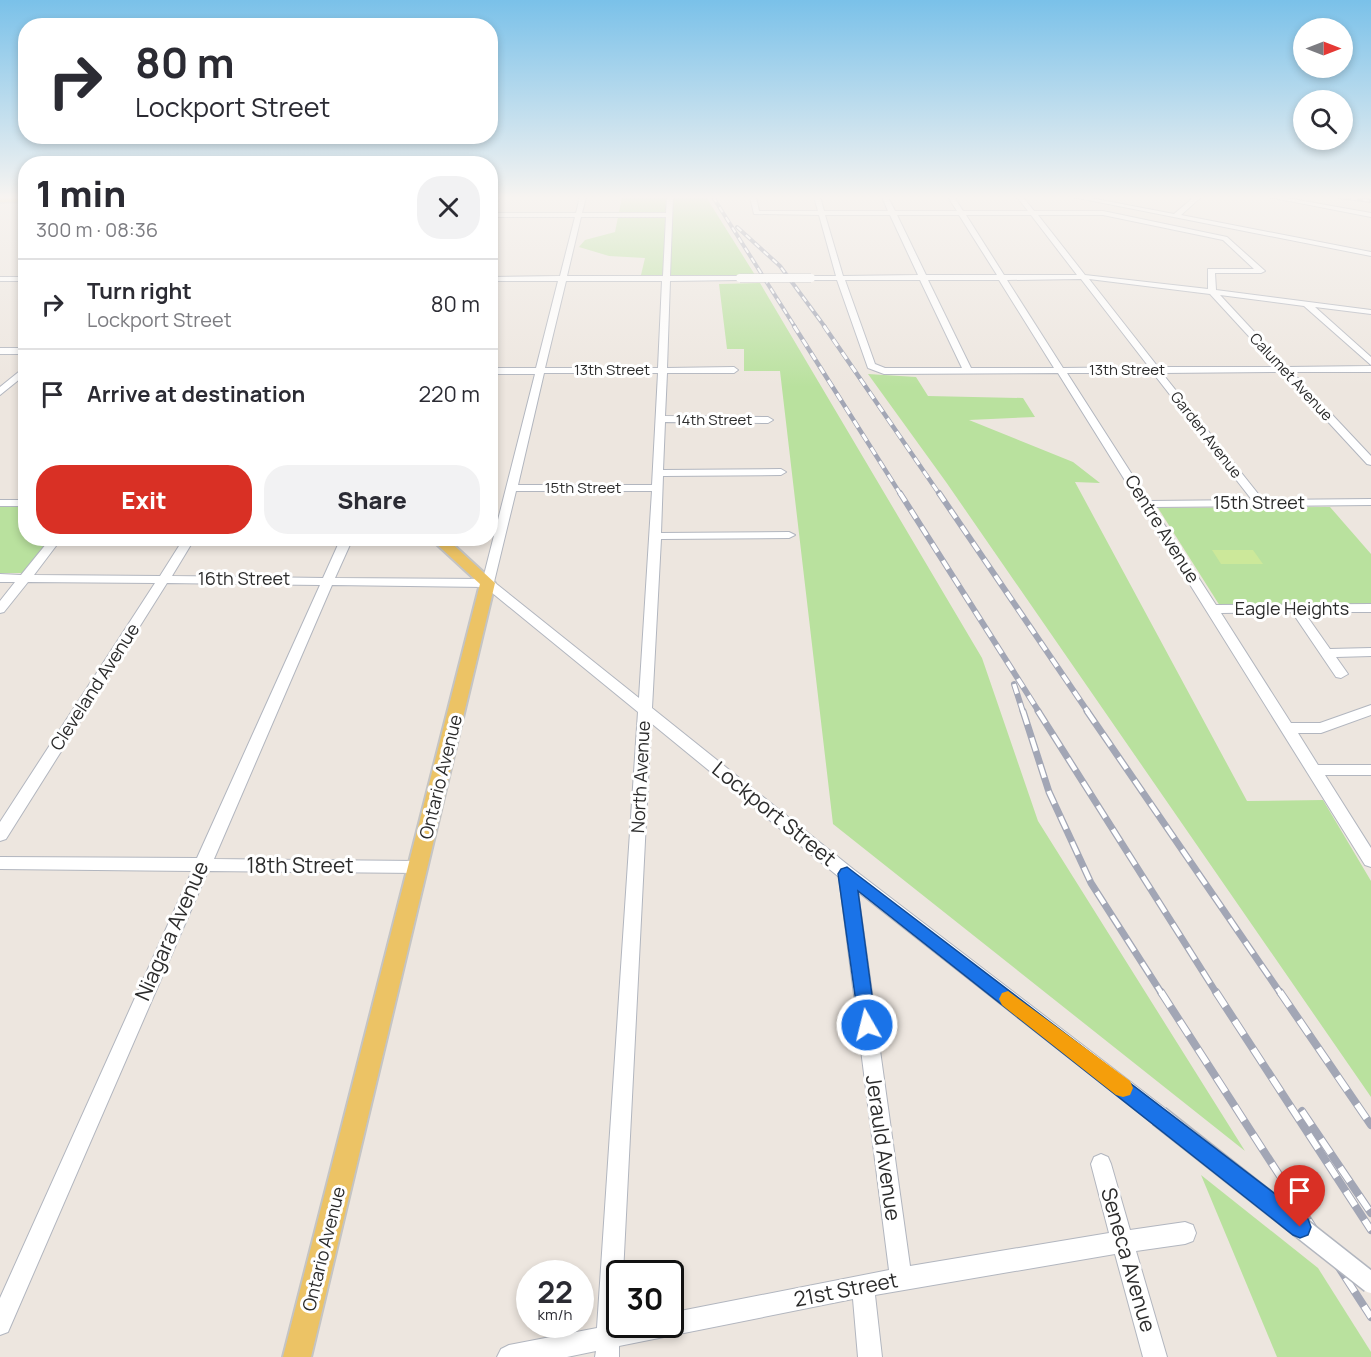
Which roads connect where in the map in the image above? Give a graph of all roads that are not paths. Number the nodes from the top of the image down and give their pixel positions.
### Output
1 (567, 260) edge
2 (667, 260) edge
3 (835, 260) edge
4 (916, 260) edge
5 (991, 260) edge
6 (1069, 260) edge
7 (1250, 260) edge
8 (1002, 277) junction
9 (1082, 277) junction
10 (563, 278) junction
11 (666, 278) junction
12 (840, 278) junction
13 (924, 278) junction
14 (0, 279) edge
15 (13, 279) junction
16 (18, 279) edge
17 (498, 279) edge
18 (0, 290) edge
19 (1212, 291) junction
20 (1306, 303) junction
21 (1371, 312) edge
22 (0, 351) edge
23 (18, 351) edge
24 (1371, 362) edge
25 (1284, 369) junction
26 (1371, 369) edge
27 (541, 370) junction
28 (662, 370) junction
29 (734, 370) dead end
30 (967, 370) junction
31 (1062, 370) junction
32 (1155, 370) junction
33 (498, 371) edge
34 (18, 376) edge
35 (0, 392) edge
36 (659, 419) junction
37 (768, 420) dead end
38 (1371, 462) edge
39 (781, 472) dead end
40 (656, 481) junction
41 (510, 488) junction
42 (1371, 502) edge
43 (0, 503) edge
44 (18, 503) edge
45 (1260, 503) junction
46 (1146, 504) junction
47 (789, 535) dead end
48 (655, 536) junction
49 (498, 540) edge
50 (51, 546) edge
51 (185, 546) edge
52 (343, 546) edge
53 (446, 546) edge
54 (497, 546) edge
55 (0, 578) edge
56 (26, 578) junction
57 (165, 578) junction
58 (329, 579) junction
59 (488, 583) junction
60 (1295, 608) junction
61 (1371, 608) edge
62 (0, 609) edge
63 (1212, 609) junction
64 (1371, 652) edge
65 (1326, 653) junction
66 (1341, 674) dead end
67 (645, 707) junction
68 (1371, 710) edge
69 (1287, 728) junction
70 (1314, 770) junction
71 (1371, 770) edge
72 (0, 834) edge
73 (1371, 861) edge
74 (0, 863) edge
75 (201, 865) junction
76 (419, 867) junction
77 (847, 874) junction
78 (1101, 1164) dead end
79 (1185, 1233) dead end
80 (1123, 1241) junction
81 (901, 1279) junction
82 (1371, 1282) edge
83 (863, 1286) junction
84 (0, 1324) edge
85 (608, 1347) edge
86 (297, 1357) edge
87 (509, 1357) edge
88 (870, 1357) edge
89 (1155, 1357) edge

1 - 10 street, Ontario Avenue
2 - 11 street, North Avenue
3 - 12 street
4 - 13 street
5 - 8 street, Centre Avenue
6 - 9 street, Garden Avenue
7 - 19 street
8 - 9 street
8 - 13 street
8 - 31 street, Centre Avenue
9 - 19 street
9 - 32 street, Garden Avenue
10 - 11 street
10 - 17 street
10 - 27 street, Ontario Avenue
11 - 12 street, bridge
11 - 28 street, North Avenue
12 - 13 street
12 - 30 street, 13th Street
13 - 30 street
14 - 15 street
15 - 16 street
15 - 18 street
19 - 20 street
19 - 25 street, Calumet Avenue
20 - 21 street
20 - 24 street
22 - 23 street
25 - 26 street, 13th Street
25 - 32 street, 13th Street
25 - 38 street, Calumet Avenue
27 - 28 street, 13th Street
27 - 33 street, 13th Street
27 - 41 street, Ontario Avenue
28 - 29 street, 13th Street
28 - 36 street, North Avenue
30 - 31 street, 13th Street
31 - 32 street, 13th Street
31 - 46 street, Centre Avenue
32 - 45 street, Garden Avenue
34 - 35 street
36 - 37 street, 14th Street
36 - 40 street, North Avenue
39 - 40 street, 15th Street
40 - 41 street, 15th Street
40 - 48 street, North Avenue
41 - 49 street, Ontario Avenue
42 - 45 street, 15th Street
43 - 44 street
45 - 46 street, 15th Street
46 - 63 street, Centre Avenue
47 - 48 street
48 - 67 street, North Avenue
50 - 56 street
51 - 57 street, Cleveland Avenue
52 - 58 street, Niagara Avenue
53 - 59 main road, Lockport Street
54 - 59 street, Ontario Avenue
55 - 56 street, 16th Street
56 - 57 street, 16th Street
56 - 62 street
57 - 58 street, 16th Street
57 - 72 street, Cleveland Avenue
58 - 59 street, 16th Street
58 - 75 street, Niagara Avenue
59 - 67 street, Lockport Street
59 - 76 main road, Ontario Avenue
60 - 61 street, Eagle Heights
60 - 63 street, Eagle Heights
60 - 65 street
63 - 69 street, Centre Avenue
64 - 65 street
65 - 66 street
67 - 77 street, Lockport Street
67 - 85 street, North Avenue
68 - 69 street
69 - 70 street, Centre Avenue
70 - 71 street
70 - 73 street, Centre Avenue
74 - 75 street, 18th Street
75 - 76 street, 18th Street
75 - 84 street, Niagara Avenue
76 - 86 main road, Ontario Avenue
77 - 81 street, Jerauld Avenue
77 - 82 street, Lockport Street, bridge
78 - 80 street, Seneca Avenue
79 - 80 street, 21st Street
80 - 81 street, 21st Street
80 - 89 street, Seneca Avenue
81 - 83 street, 21st Street
83 - 85 street, 21st Street
83 - 88 street
85 - 87 street, 21st Street

